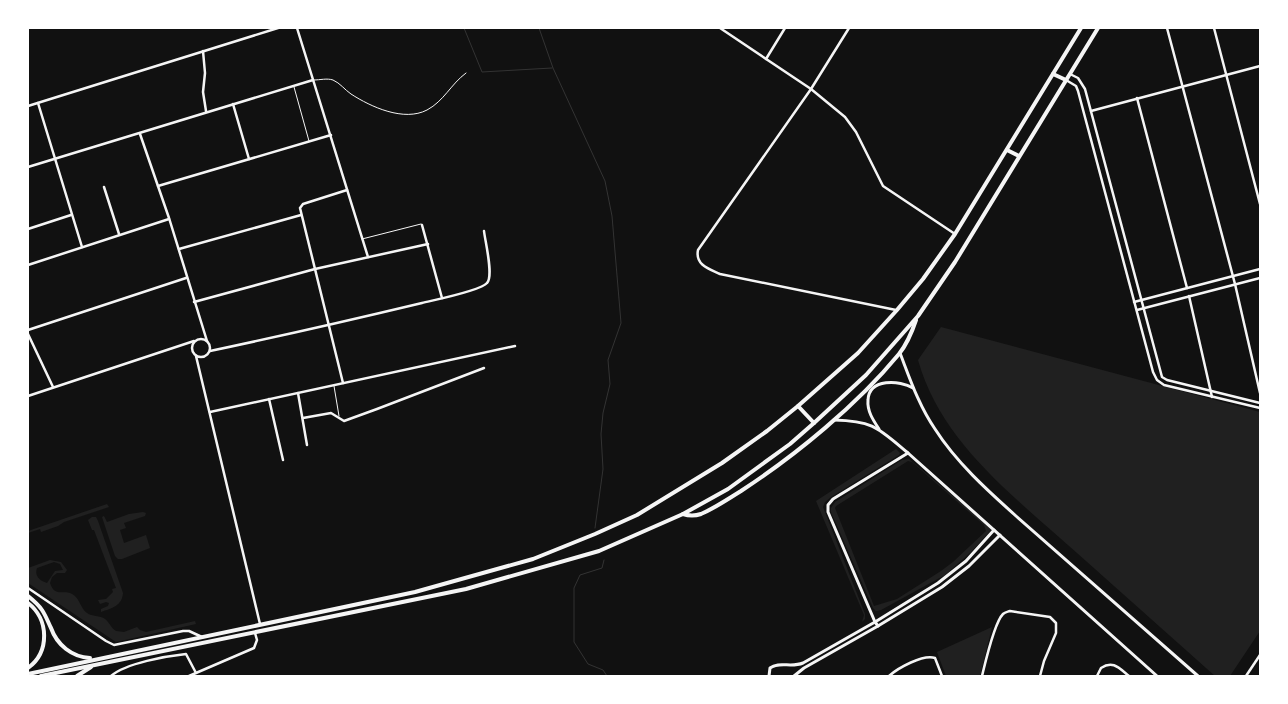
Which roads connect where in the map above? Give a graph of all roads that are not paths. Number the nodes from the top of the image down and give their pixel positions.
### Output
1 (278, 28) edge
2 (297, 28) edge
3 (720, 28) edge
4 (785, 28) edge
5 (848, 28) edge
6 (1081, 28) edge
7 (1098, 28) edge
8 (1167, 28) edge
9 (1214, 28) edge
10 (203, 51) junction
11 (766, 60) junction
12 (1260, 66) edge
13 (466, 73) dead end
14 (1054, 74) junction
15 (1070, 74) junction
16 (1226, 75) junction
17 (313, 80) junction
18 (1066, 80) junction
19 (293, 86) junction
20 (1182, 86) junction
21 (811, 89) junction
22 (1137, 98) junction
23 (38, 103) junction
24 (233, 104) junction
25 (28, 106) edge
26 (1091, 111) junction
27 (206, 112) junction
28 (140, 134) junction
29 (331, 135) junction
30 (310, 141) junction
31 (1007, 150) junction
32 (1019, 156) junction
33 (54, 159) junction
34 (249, 159) junction
35 (28, 167) edge
36 (158, 186) junction
37 (104, 187) dead end
38 (347, 190) junction
39 (1116, 203) junction
40 (1260, 204) edge
41 (1109, 205) junction
42 (301, 215) junction
43 (71, 216) junction
44 (169, 218) junction
45 (422, 225) joint
46 (28, 230) edge
47 (484, 231) dead end
48 (119, 234) junction
49 (955, 234) junction
50 (362, 239) junction
51 (428, 244) junction
52 (82, 247) junction
53 (179, 249) junction
54 (368, 257) junction
55 (28, 265) edge
56 (315, 269) junction
57 (1260, 269) edge
58 (1232, 276) junction
59 (186, 278) junction
60 (1260, 278) edge
61 (1235, 284) junction
62 (1187, 288) junction
63 (1189, 296) junction
64 (442, 298) junction
65 (1142, 300) junction
66 (194, 302) junction
67 (1134, 302) junction
68 (1144, 308) junction
69 (897, 310) junction
70 (1137, 310) junction
71 (918, 316) junction
72 (329, 325) junction
73 (28, 332) edge
74 (207, 341) junction
75 (194, 342) junction
76 (515, 346) dead end
77 (210, 351) junction
78 (900, 353) junction
79 (196, 356) junction
80 (1157, 363) junction
81 (1151, 365) junction
82 (484, 368) dead end
83 (343, 383) junction
84 (334, 385) junction
85 (53, 387) junction
86 (913, 388) junction
87 (1211, 391) junction
88 (298, 393) junction
89 (1260, 393) edge
90 (28, 396) edge
91 (1212, 397) junction
92 (269, 399) junction
93 (1260, 403) edge
94 (798, 406) junction
95 (1260, 408) edge
96 (210, 412) junction
97 (339, 417) junction
98 (303, 418) junction
99 (834, 420) junction
100 (814, 423) junction
101 (879, 429) junction
102 (307, 445) dead end
103 (908, 453) junction
104 (283, 460) dead end
105 (683, 514) junction
106 (994, 530) junction
107 (1000, 535) junction
108 (28, 588) edge
109 (28, 596) edge
110 (28, 603) edge
111 (874, 622) junction
112 (261, 625) junction
113 (879, 628) junction
114 (256, 632) junction
115 (202, 637) junction
116 (188, 645) junction
117 (186, 654) junction
118 (1260, 655) edge
119 (97, 658) junction
120 (100, 663) junction
121 (28, 668) edge
122 (793, 672) edge
123 (28, 674) edge
124 (196, 674) junction
125 (113, 675) edge
126 (41, 676) edge
127 (78, 676) edge
128 (189, 676) edge
129 (769, 676) edge
130 (889, 676) edge
131 (942, 676) edge
132 (982, 676) edge
133 (1040, 676) edge
134 (1097, 676) edge
135 (1129, 676) edge
136 (1157, 676) edge
137 (1198, 676) edge
138 (1246, 676) edge

1 - 10 street
2 - 17 street
3 - 11 street
4 - 11 street
5 - 21 street
6 - 14 highway
7 - 15 highway
8 - 20 street
9 - 16 street
10 - 23 street
10 - 27 street
11 - 21 street
12 - 16 street
13 - 17 lane
14 - 18 highway
14 - 31 highway
15 - 18 highway
15 - 26 street
16 - 20 street
16 - 40 street
17 - 19 street
17 - 29 street
18 - 32 highway
18 - 41 street
19 - 24 street
19 - 30 lane
20 - 22 street
20 - 58 street
21 - 49 street
21 - 69 street
22 - 26 street
22 - 62 street
23 - 25 street
23 - 33 street
24 - 27 street
24 - 34 street
26 - 39 street
27 - 28 street
28 - 33 street
28 - 36 street
29 - 30 street
29 - 38 street
30 - 34 street
31 - 32 highway
31 - 49 highway
32 - 71 highway
33 - 35 street
33 - 43 street
34 - 36 street
36 - 44 street
37 - 48 street
38 - 42 street
38 - 50 street
39 - 41 street
39 - 65 street
41 - 67 street
42 - 53 street
42 - 56 street
43 - 46 street
43 - 52 street
44 - 48 street
44 - 53 street
45 - 50 lane
45 - 51 street
47 - 64 street
48 - 52 street
49 - 69 highway
50 - 54 street
51 - 54 street
51 - 64 street
52 - 55 street
53 - 59 street
54 - 56 street
56 - 66 street
56 - 72 street
57 - 58 street
58 - 61 street
58 - 62 street
59 - 66 street
59 - 73 street
60 - 61 street
61 - 63 street
61 - 89 street
62 - 65 street
63 - 68 street
63 - 87 street
64 - 72 street
65 - 67 street
65 - 68 street
66 - 74 street
67 - 70 street
68 - 70 street
68 - 80 street
69 - 94 highway
70 - 81 street
71 - 78 highway
71 - 100 highway
72 - 77 street
72 - 83 street
73 - 85 street
74 - 75 street
74 - 77 street
75 - 79 street
75 - 85 street
76 - 83 street
77 - 79 street
78 - 86 street
78 - 99 highway
79 - 96 street
80 - 81 street
80 - 87 street
81 - 91 street
82 - 97 street
83 - 84 street
84 - 88 street
84 - 97 lane
85 - 90 street
86 - 101 street
86 - 137 street
87 - 91 street
87 - 93 street
88 - 92 street
88 - 98 street
91 - 95 street
92 - 96 street
92 - 104 street
94 - 100 highway
94 - 112 highway
96 - 112 street
97 - 98 street
98 - 102 street
99 - 101 street
99 - 105 highway
100 - 105 highway
101 - 103 street
103 - 106 street
103 - 111 street
105 - 114 highway
106 - 107 street
106 - 111 street
107 - 113 street
107 - 136 street
108 - 115 street
109 - 119 highway
110 - 121 highway
111 - 113 street
111 - 122 street
112 - 115 highway
113 - 122 street
114 - 116 highway
114 - 124 street
115 - 119 highway
116 - 117 street
116 - 120 highway
117 - 124 street
117 - 125 street
118 - 138 street
119 - 123 highway
120 - 126 highway
120 - 127 highway
122 - 129 street
124 - 128 street
130 - 131 street
132 - 133 street
134 - 135 street

